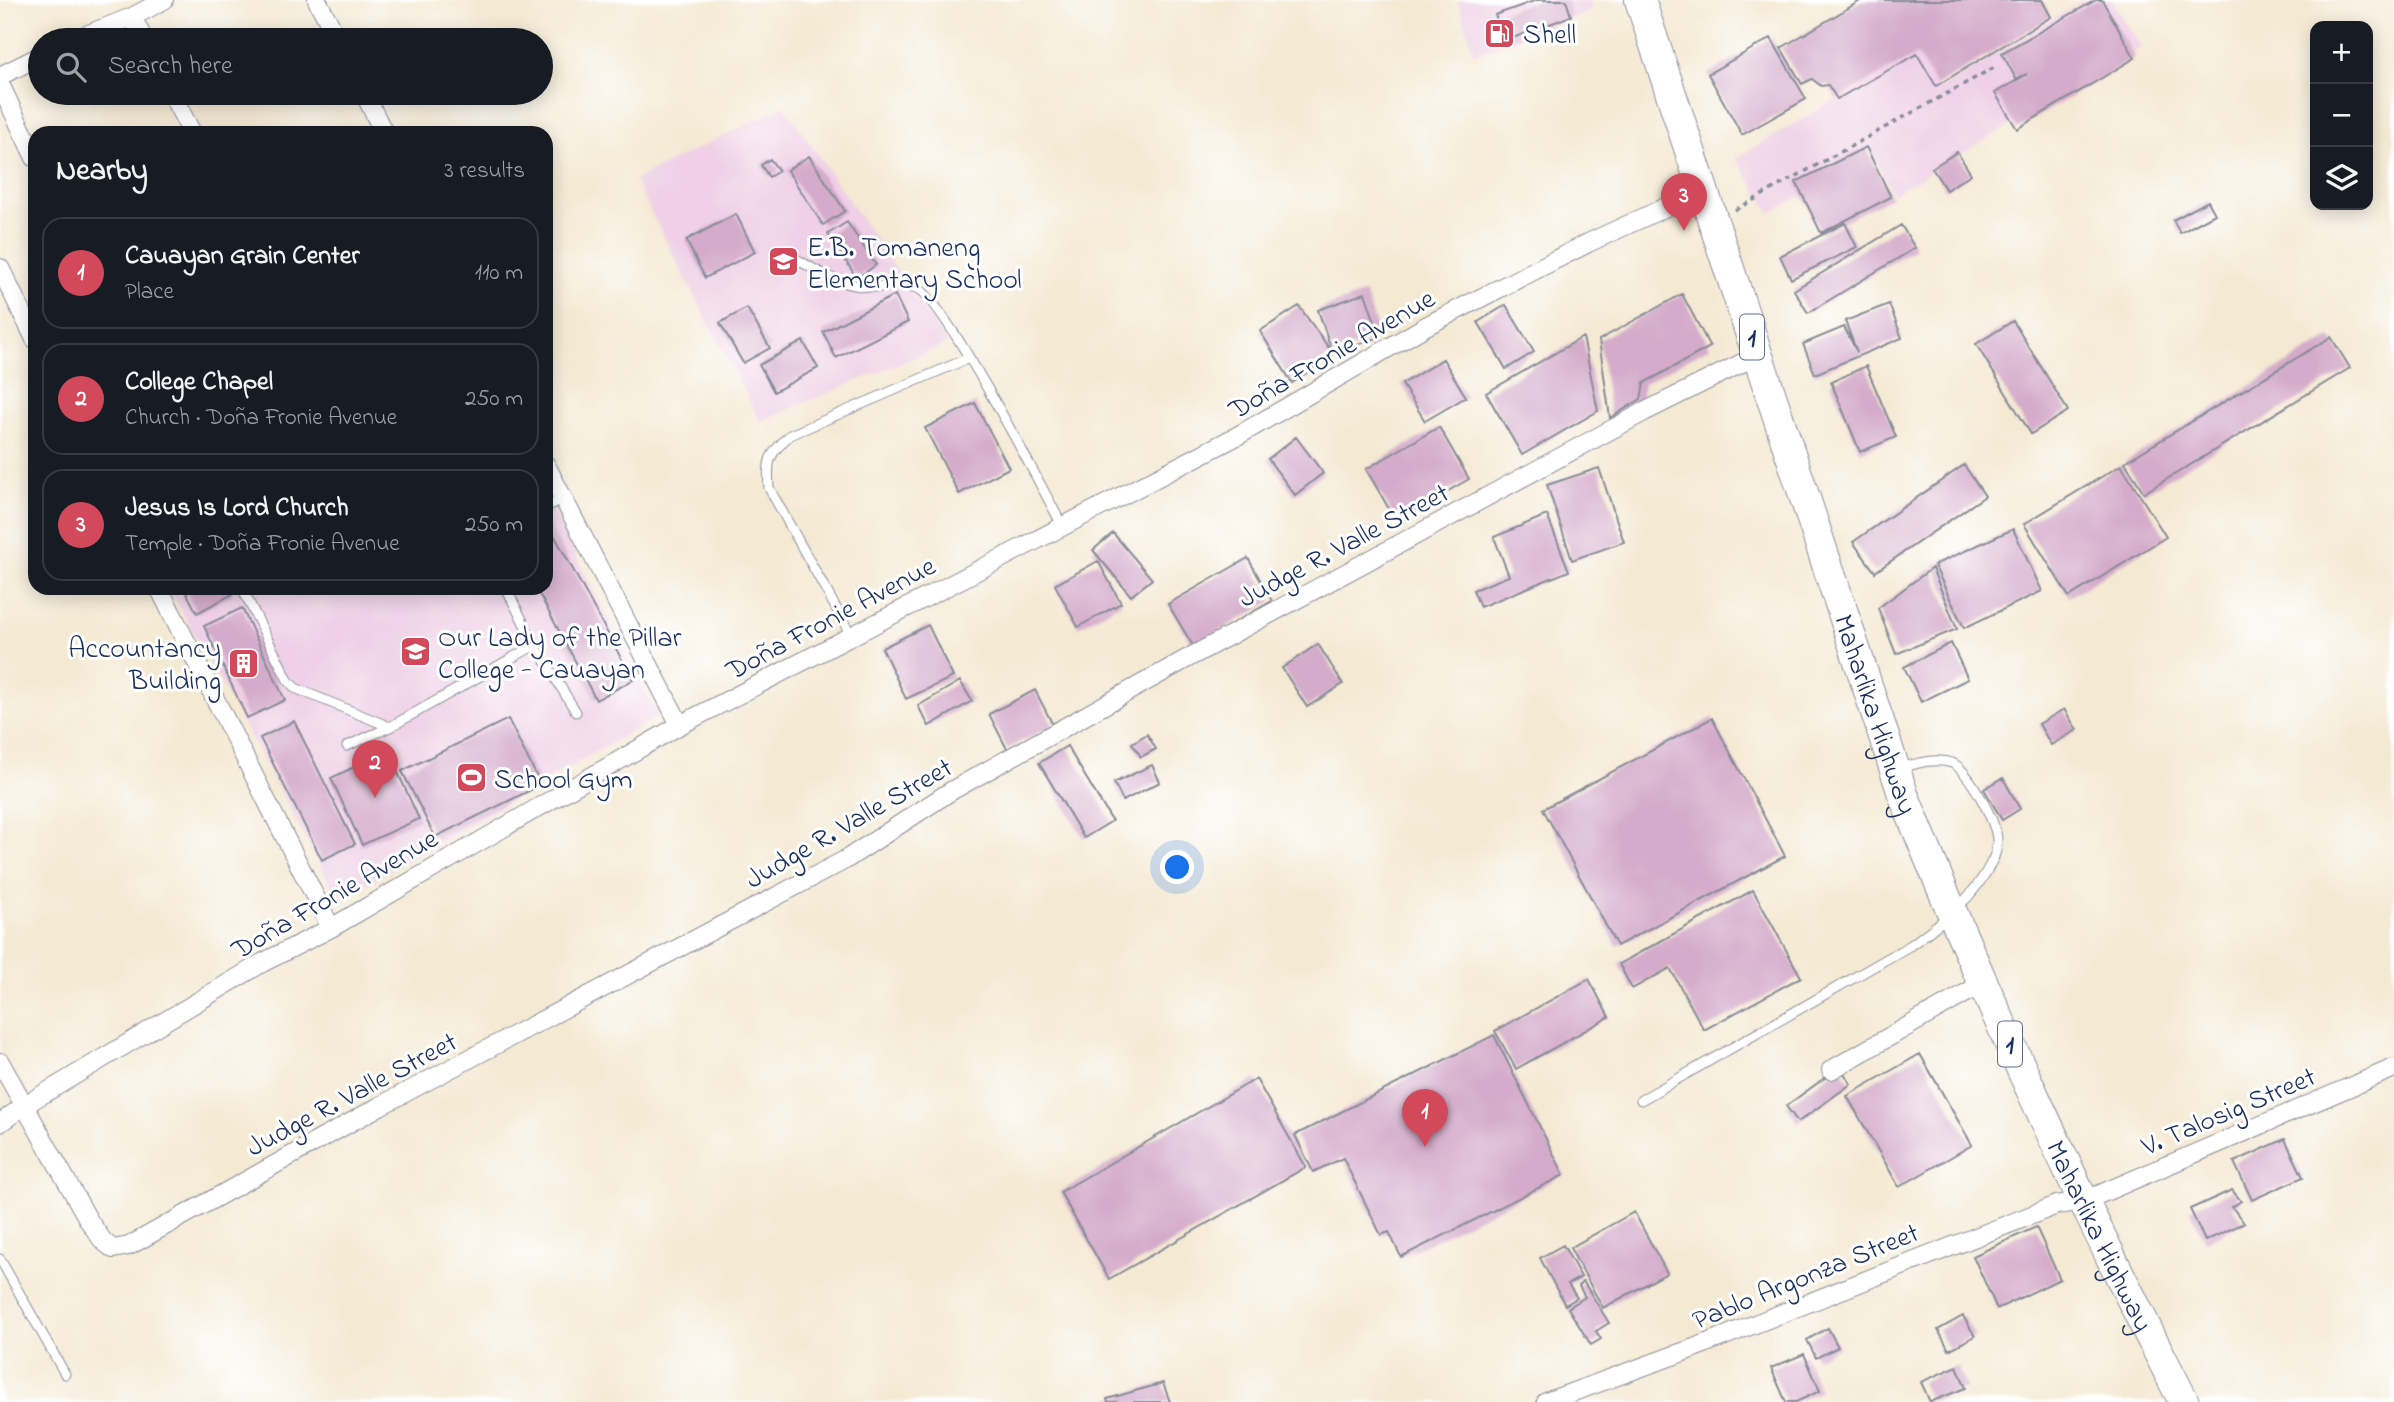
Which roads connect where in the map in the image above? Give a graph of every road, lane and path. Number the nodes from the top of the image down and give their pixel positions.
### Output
1 (164, 0) edge
2 (317, 0) edge
3 (1640, 0) edge
4 (132, 17) junction
5 (104, 28) edge
6 (138, 28) edge
7 (332, 28) edge
8 (28, 62) edge
9 (1995, 67) dead end
10 (0, 76) edge
11 (0, 84) edge
12 (177, 105) edge
13 (370, 105) edge
14 (188, 126) edge
15 (380, 126) edge
16 (28, 143) edge
17 (1703, 190) junction
18 (1714, 221) junction
19 (790, 255) dead end
20 (0, 268) edge
21 (28, 325) edge
22 (1758, 355) junction
23 (969, 358) junction
24 (554, 503) edge
25 (1062, 525) junction
26 (163, 595) edge
27 (245, 595) edge
28 (510, 595) edge
29 (851, 635) junction
30 (535, 645) junction
31 (576, 712) dead end
32 (680, 725) junction
33 (390, 727) junction
34 (347, 746) dead end
35 (1894, 769) junction
36 (1952, 915) junction
37 (331, 928) junction
38 (1982, 984) junction
39 (0, 1062) edge
40 (2394, 1068) edge
41 (1831, 1070) dead end
42 (1641, 1100) dead end
43 (25, 1105) junction
44 (0, 1123) edge
45 (2084, 1200) junction
46 (0, 1259) edge
47 (65, 1374) dead end
48 (1546, 1402) edge
49 (2183, 1402) edge

1 - 4 street
2 - 7 street
3 - 17 highway, Maharlika Highway / 1
4 - 5 street
4 - 6 street
8 - 10 street
9 - 18 path
11 - 16 street
12 - 14 street
13 - 15 street
17 - 18 highway, Maharlika Highway / 1
17 - 25 street, Doña Fronie Avenue
18 - 22 highway, Maharlika Highway / 1
19 - 23 lane
20 - 21 street
22 - 35 highway, Maharlika Highway / 1
22 - 43 street, Judge R. Valle Street
23 - 25 lane
23 - 29 lane
24 - 32 street
25 - 29 street, Doña Fronie Avenue
26 - 37 street
27 - 33 lane
28 - 30 lane
29 - 32 street, Doña Fronie Avenue
30 - 31 lane
30 - 33 lane
32 - 37 street, Doña Fronie Avenue
33 - 34 lane
35 - 36 highway, Maharlika Highway / 1
35 - 36 lane
36 - 38 highway, Maharlika Highway / 1
36 - 42 lane
37 - 43 street, Doña Fronie Avenue
38 - 41 street
38 - 45 highway, Maharlika Highway / 1
39 - 43 street, Judge R. Valle Street
40 - 45 street, V. Talosig Street
43 - 44 street, Doña Fronie Avenue
45 - 48 street, Pablo Argonza Street
45 - 49 highway, Maharlika Highway / 1
46 - 47 lane

